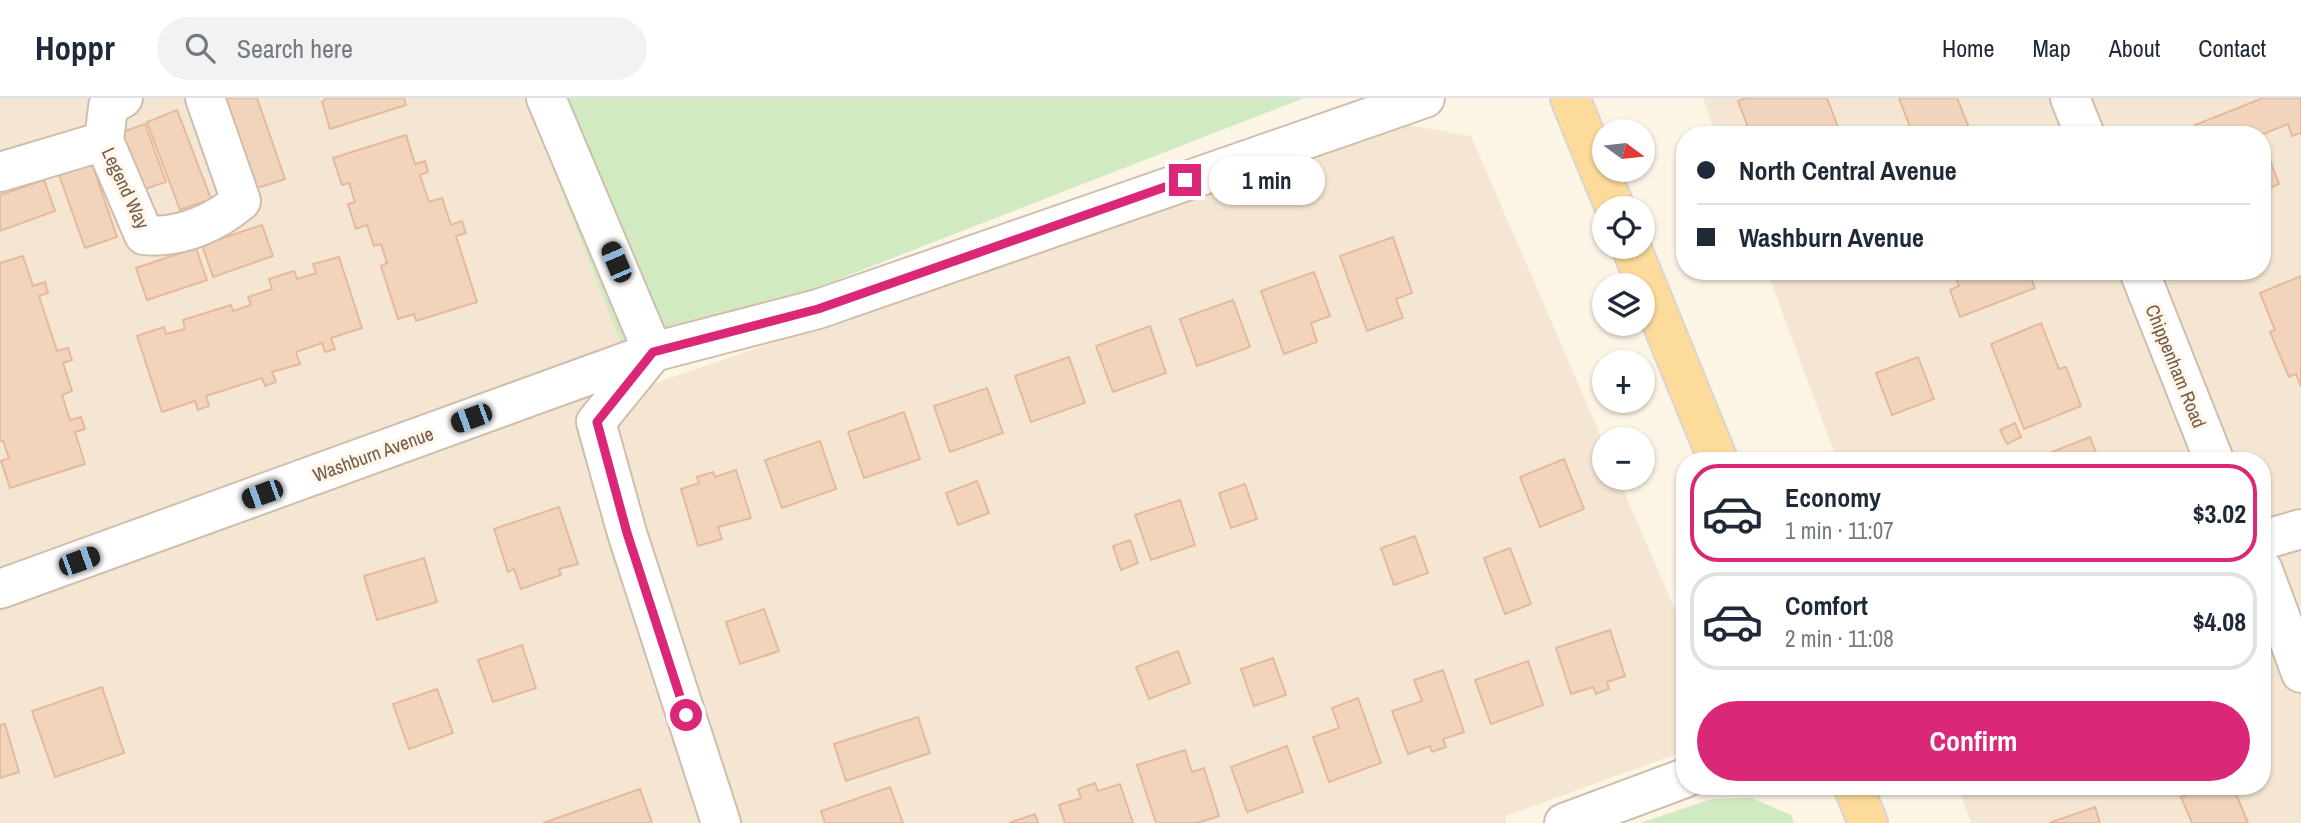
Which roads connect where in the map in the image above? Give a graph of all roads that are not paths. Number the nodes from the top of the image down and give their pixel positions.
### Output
1 (123, 98) edge
2 (205, 98) edge
3 (546, 98) edge
4 (1425, 98) edge
5 (1570, 98) edge
6 (2070, 98) edge
7 (2081, 126) edge
8 (104, 141) junction
9 (3, 163) edge
10 (1610, 196) edge
11 (1636, 259) edge
12 (2143, 280) edge
13 (653, 352) junction
14 (1715, 452) edge
15 (2211, 452) edge
16 (2301, 528) edge
17 (2271, 537) edge
18 (0, 589) edge
19 (2271, 592) edge
20 (2301, 673) edge
21 (1676, 781) edge
22 (1857, 795) edge
23 (721, 823) edge
24 (1564, 823) edge
25 (1868, 823) edge

1 - 8 street, Legend Way
2 - 8 street, Legend Way
3 - 13 street
4 - 13 street, Washburn Avenue
5 - 10 main road
6 - 7 street
8 - 9 street, Legend Way
11 - 14 main road
12 - 15 street, Chippenham Road
13 - 18 street, Washburn Avenue
13 - 23 street
16 - 17 street
19 - 20 street
21 - 24 street
22 - 25 main road

